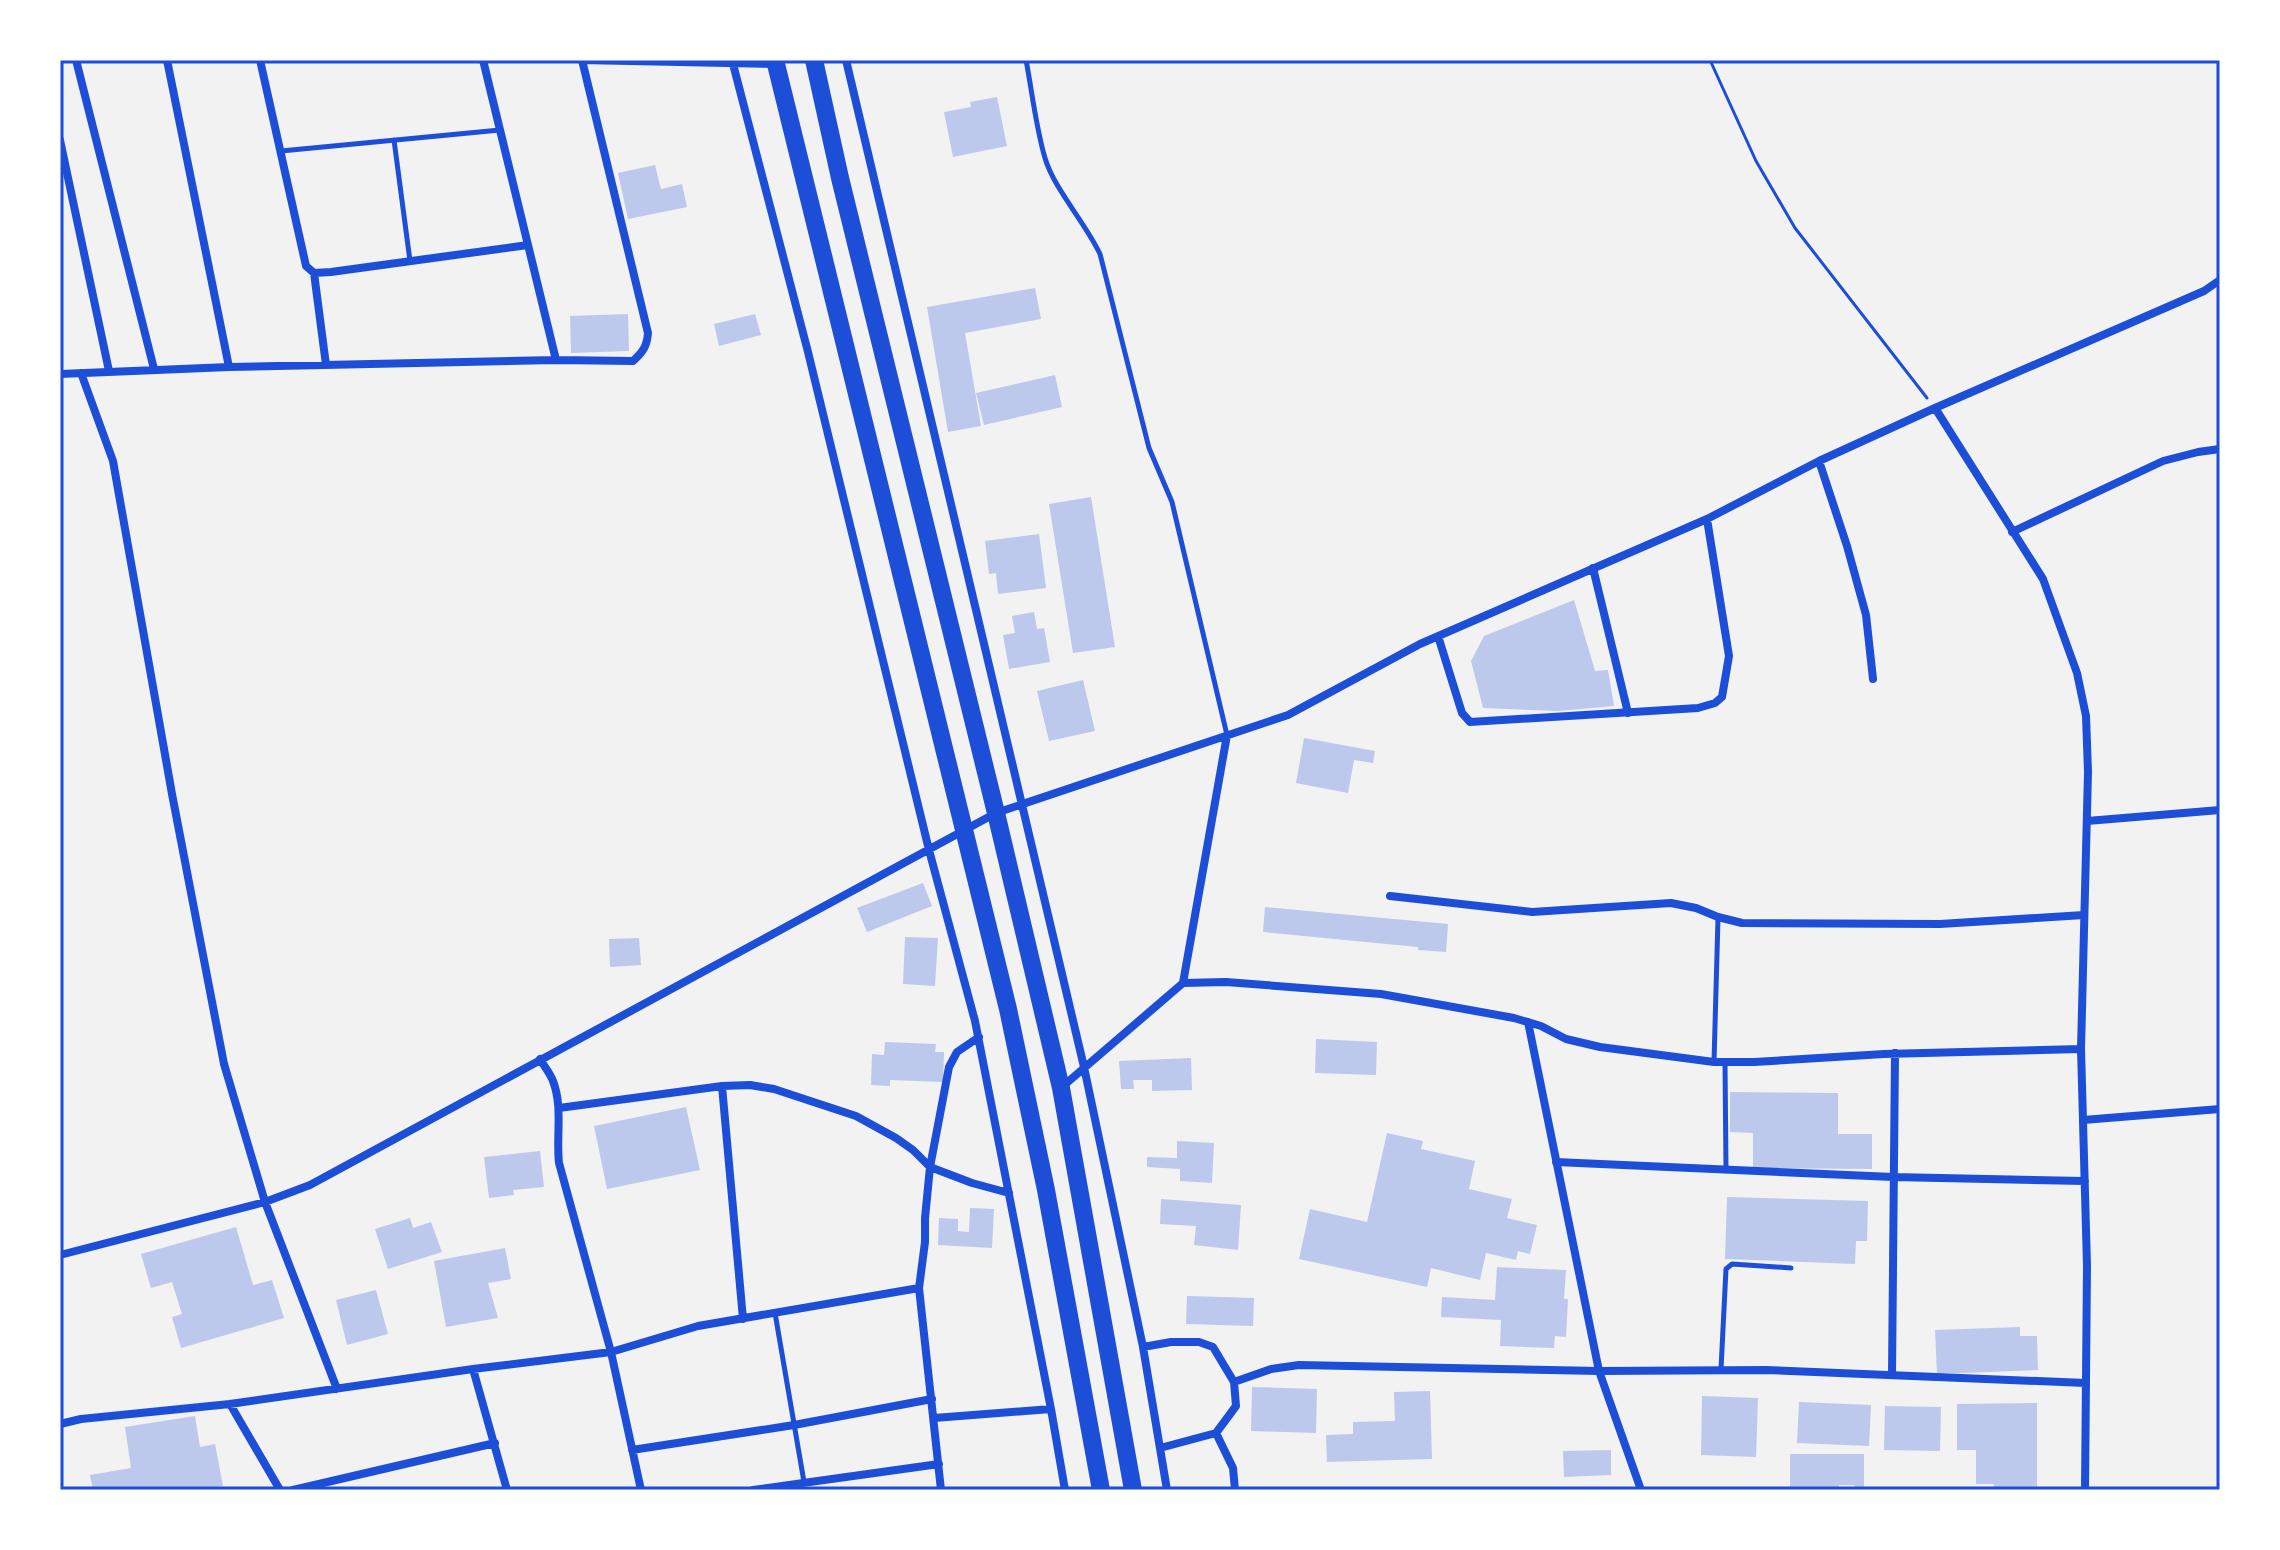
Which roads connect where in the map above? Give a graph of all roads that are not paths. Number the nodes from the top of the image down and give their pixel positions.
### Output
1 (76, 60) edge
2 (167, 60) edge
3 (260, 60) edge
4 (483, 60) edge
5 (582, 60) edge
6 (814, 60) edge
7 (846, 60) edge
8 (1026, 60) edge
9 (776, 62) edge
10 (733, 64) junction
11 (500, 130) junction
12 (60, 140) edge
13 (394, 140) junction
14 (280, 151) junction
15 (528, 245) junction
16 (410, 261) junction
17 (314, 273) junction
18 (2220, 280) edge
19 (556, 360) junction
20 (326, 365) junction
21 (229, 367) junction
22 (154, 369) junction
23 (109, 371) junction
24 (81, 373) junction
25 (60, 374) edge
26 (1935, 408) junction
27 (2220, 449) edge
28 (1819, 461) junction
29 (1707, 519) junction
30 (2012, 532) junction
31 (1593, 568) junction
32 (1438, 636) junction
33 (1873, 679) dead end
34 (1628, 713) junction
35 (1227, 735) junction
36 (1022, 803) junction
37 (2220, 810) edge
38 (996, 813) junction
39 (2087, 821) junction
40 (965, 830) junction
41 (929, 850) junction
42 (1390, 896) dead end
43 (2084, 915) junction
44 (1718, 917) junction
45 (1183, 983) junction
46 (1528, 1022) junction
47 (979, 1037) junction
48 (2081, 1049) junction
49 (1895, 1053) junction
50 (540, 1059) junction
51 (1714, 1062) junction
52 (1725, 1062) junction
53 (1084, 1067) junction
54 (722, 1086) junction
55 (1061, 1088) junction
56 (559, 1108) junction
57 (2220, 1109) edge
58 (2083, 1120) junction
59 (1556, 1162) junction
60 (930, 1167) junction
61 (1726, 1170) junction
62 (1893, 1177) junction
63 (2085, 1181) junction
64 (1009, 1193) junction
65 (265, 1202) junction
66 (60, 1255) edge
67 (1791, 1268) dead end
68 (919, 1288) junction
69 (775, 1313) junction
70 (743, 1319) junction
71 (1143, 1347) junction
72 (611, 1352) junction
73 (473, 1369) junction
74 (1721, 1370) junction
75 (1599, 1371) junction
76 (1892, 1375) junction
77 (1234, 1382) junction
78 (2086, 1383) junction
79 (337, 1389) junction
80 (932, 1399) junction
81 (230, 1404) junction
82 (1051, 1409) junction
83 (934, 1418) junction
84 (60, 1424) edge
85 (794, 1425) junction
86 (1216, 1433) junction
87 (495, 1443) junction
88 (1160, 1448) junction
89 (632, 1450) junction
90 (939, 1464) junction
91 (804, 1483) junction
92 (280, 1490) edge
93 (293, 1490) edge
94 (507, 1490) edge
95 (641, 1490) edge
96 (753, 1490) edge
97 (941, 1490) edge
98 (1065, 1490) edge
99 (1101, 1490) edge
100 (1133, 1490) edge
101 (1167, 1490) edge
102 (1235, 1490) edge
103 (1641, 1490) edge
104 (2085, 1490) edge

1 - 22 street
2 - 21 street
3 - 14 street
4 - 11 street
5 - 10 street
5 - 19 street
6 - 38 highway
7 - 36 street
8 - 35 lane
9 - 10 street
9 - 40 highway
10 - 41 street
11 - 13 lane
11 - 15 street
12 - 23 street
13 - 14 lane
13 - 16 lane
14 - 17 street
15 - 16 street
15 - 19 street
16 - 17 street
17 - 20 street
18 - 26 street
19 - 20 street
20 - 21 street
21 - 22 street
22 - 23 street
23 - 24 street
24 - 25 street
24 - 65 street
26 - 28 street
26 - 30 street
27 - 30 street
28 - 29 street
28 - 33 street
29 - 31 street
29 - 34 street
30 - 39 street
31 - 32 street
31 - 34 street
32 - 34 street
32 - 35 street
35 - 36 street
35 - 45 street
36 - 38 street
36 - 53 street
37 - 39 street
38 - 40 street
38 - 55 highway
39 - 43 street
40 - 41 street
40 - 99 highway
41 - 47 street
41 - 50 street
42 - 44 street
43 - 44 street
43 - 48 street
44 - 51 lane
45 - 46 street
45 - 53 street
46 - 51 street
46 - 59 street
47 - 60 street
47 - 64 street
48 - 49 street
48 - 58 street
49 - 52 street
49 - 62 street
50 - 56 street
50 - 65 street
51 - 52 street
52 - 61 lane
53 - 55 street
53 - 71 street
54 - 56 street
54 - 60 street
54 - 70 street
55 - 100 highway
56 - 72 street
57 - 58 street
58 - 63 street
59 - 61 street
59 - 75 street
60 - 64 street
60 - 68 street
61 - 62 street
62 - 63 street
62 - 76 street
63 - 78 street
64 - 82 street
65 - 66 street
65 - 79 street
67 - 74 lane
68 - 69 street
68 - 80 street
69 - 70 street
69 - 85 lane
70 - 72 street
71 - 77 street
71 - 88 street
72 - 73 street
72 - 89 street
73 - 79 street
73 - 87 street
74 - 75 street
74 - 76 street
75 - 77 street
75 - 103 street
76 - 78 street
77 - 86 street
78 - 104 street
79 - 81 street
80 - 83 street
80 - 85 street
81 - 84 street
81 - 92 street
82 - 83 street
82 - 98 street
83 - 90 street
85 - 89 street
85 - 91 lane
86 - 88 street
86 - 102 street
87 - 93 street
87 - 94 street
88 - 101 street
89 - 95 street
90 - 91 street
90 - 97 street
91 - 96 street

